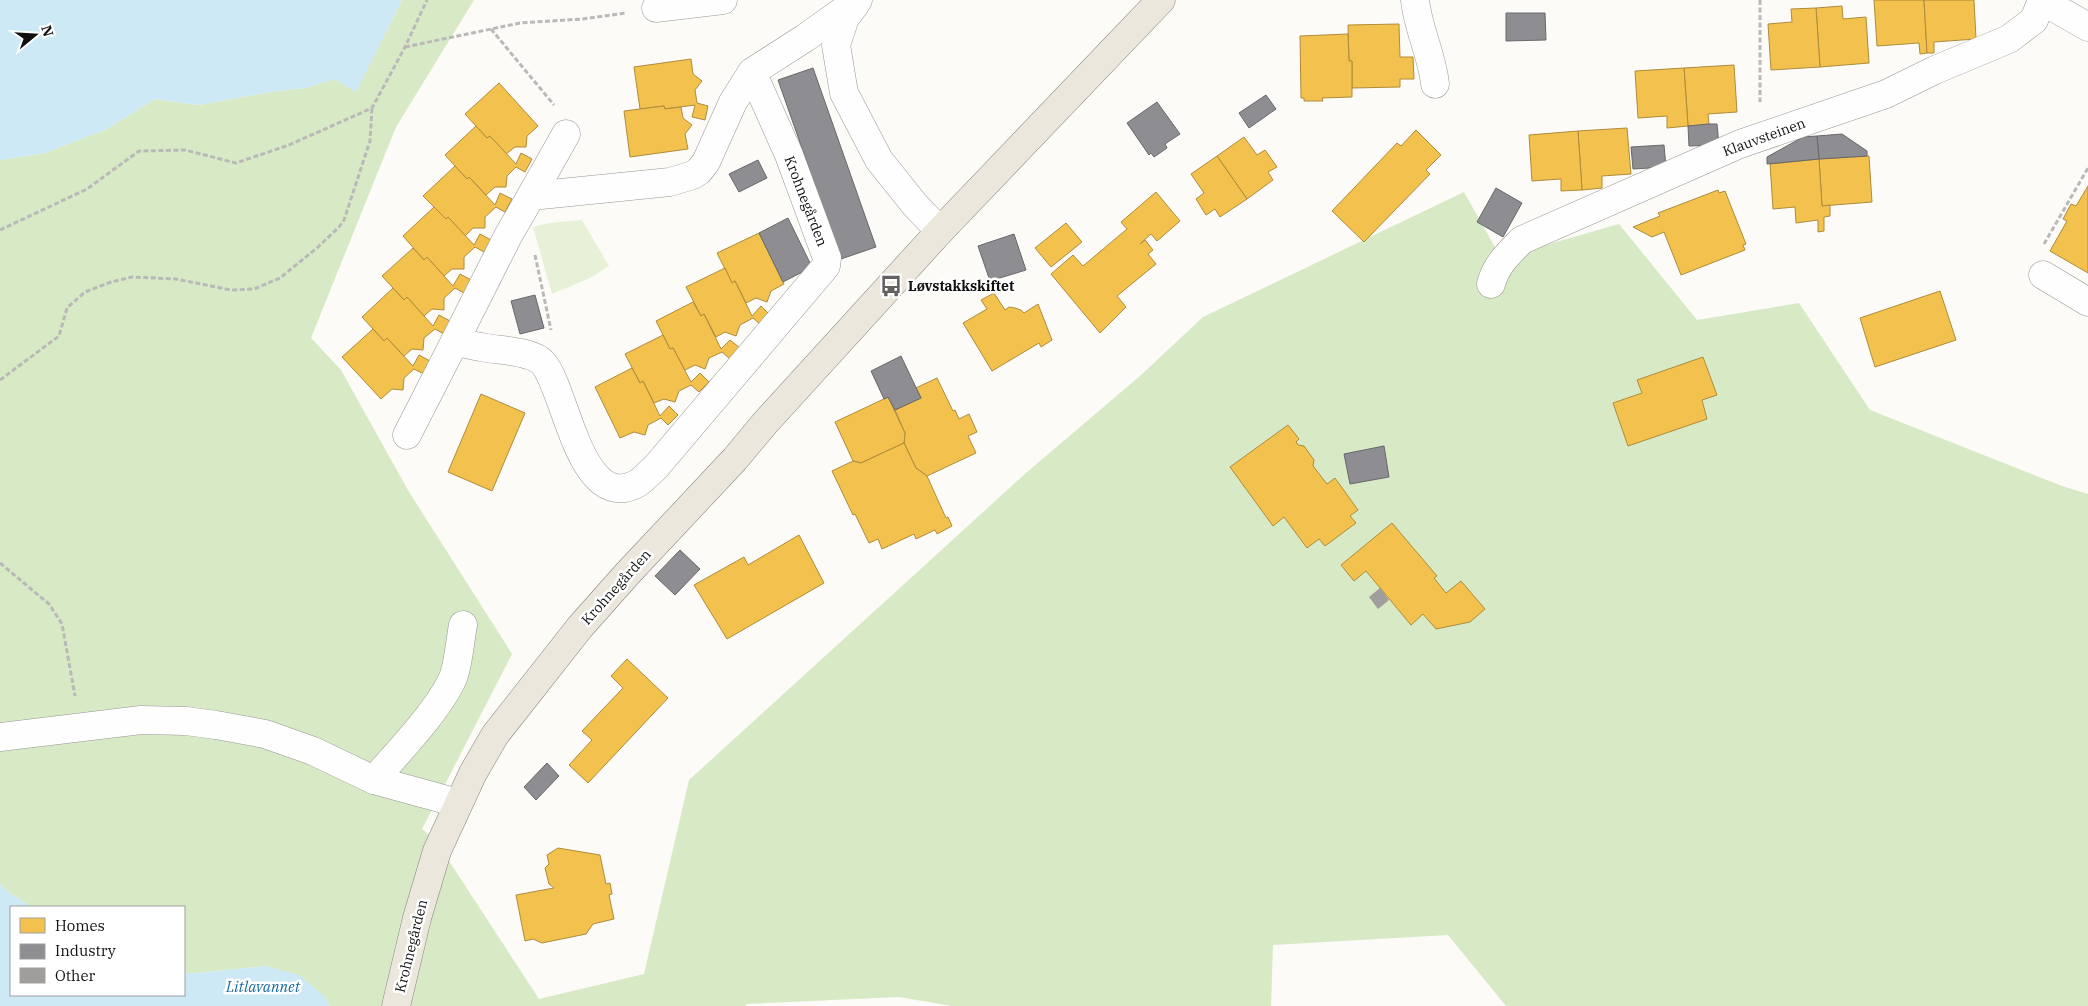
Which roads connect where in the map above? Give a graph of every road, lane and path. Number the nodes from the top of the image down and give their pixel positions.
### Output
1 (426, 0) edge
2 (723, 0) edge
3 (858, 0) edge
4 (1161, 0) edge
5 (1415, 0) edge
6 (1760, 0) edge
7 (2042, 0) edge
8 (656, 8) joint
9 (2088, 27) edge
10 (491, 29) junction
11 (405, 47) junction
12 (752, 72) junction
13 (1435, 84) dead end
14 (1760, 102) dead end
15 (372, 108) junction
16 (566, 134) joint
17 (2088, 168) edge
18 (525, 206) junction
19 (0, 230) edge
20 (940, 231) junction
21 (2043, 275) joint
22 (1492, 284) dead end
23 (2088, 302) edge
24 (455, 341) junction
25 (552, 376) junction
26 (0, 380) edge
27 (407, 435) dead end
28 (0, 563) edge
29 (463, 625) dead end
30 (80, 726) junction
31 (0, 737) edge
32 (374, 780) junction
33 (458, 803) junction
34 (396, 1006) edge

1 - 11 path
2 - 8 street
3 - 12 street
3 - 20 street
4 - 20 main road, Krohnegården
5 - 13 street
6 - 14 path
7 - 9 street, Klauvsteinen
7 - 22 street, Klauvsteinen
8 - 10 path
10 - 11 path
10 - 16 path
11 - 15 path
12 - 18 street
12 - 25 street, Krohnegården
15 - 19 path
15 - 26 path
16 - 18 street
17 - 21 path
18 - 24 street
18 - 25 path
20 - 33 main road, Krohnegården
21 - 23 street
24 - 25 street, Krohnegården
24 - 27 street
28 - 30 path
29 - 32 street
30 - 31 street
30 - 32 street
32 - 33 street
33 - 34 main road, Krohnegården

